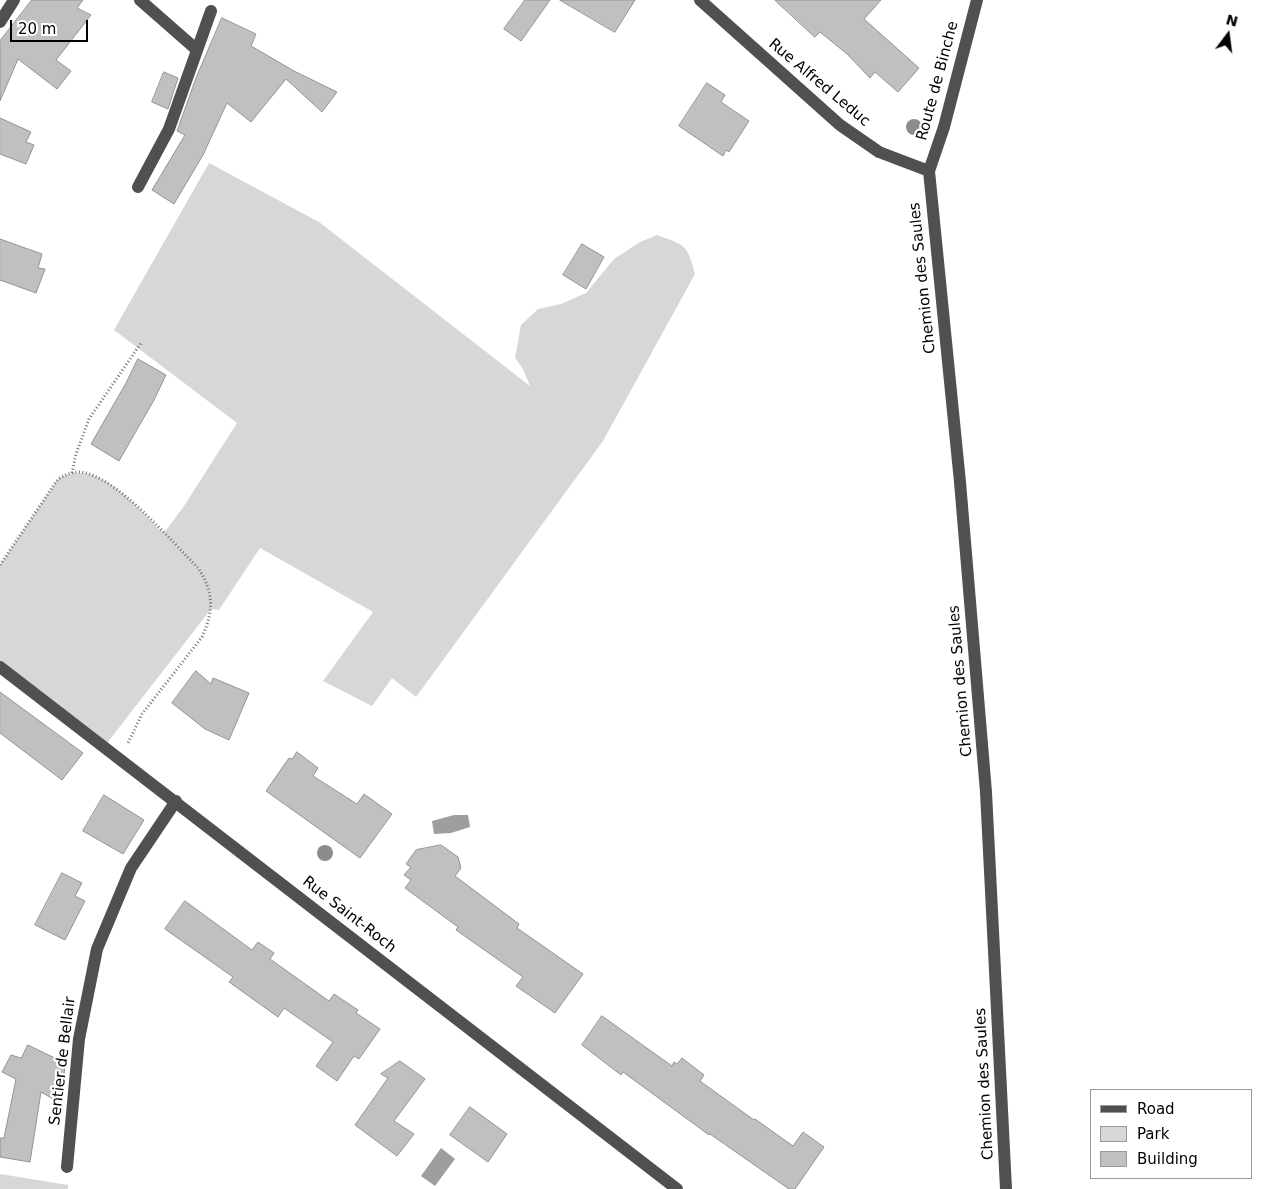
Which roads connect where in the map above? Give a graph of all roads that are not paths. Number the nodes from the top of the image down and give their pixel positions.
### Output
1 (14, 0) edge
2 (140, 0) edge
3 (700, 0) edge
4 (977, 0) edge
5 (211, 11) dead end
6 (0, 22) edge
7 (197, 50) junction
8 (929, 171) junction
9 (138, 187) dead end
10 (0, 667) edge
11 (176, 801) junction
12 (67, 1167) dead end
13 (677, 1189) edge
14 (1006, 1189) edge

1 - 6 street
2 - 7 street
3 - 8 street, Rue Alfred Leduc
4 - 8 street, Route de Binche
5 - 7 street
7 - 9 street
8 - 14 street, Chemion des Saules
10 - 11 street, Rue Saint-Roch
11 - 12 street, Sentier de Bellair
11 - 13 street, Rue Saint-Roch

